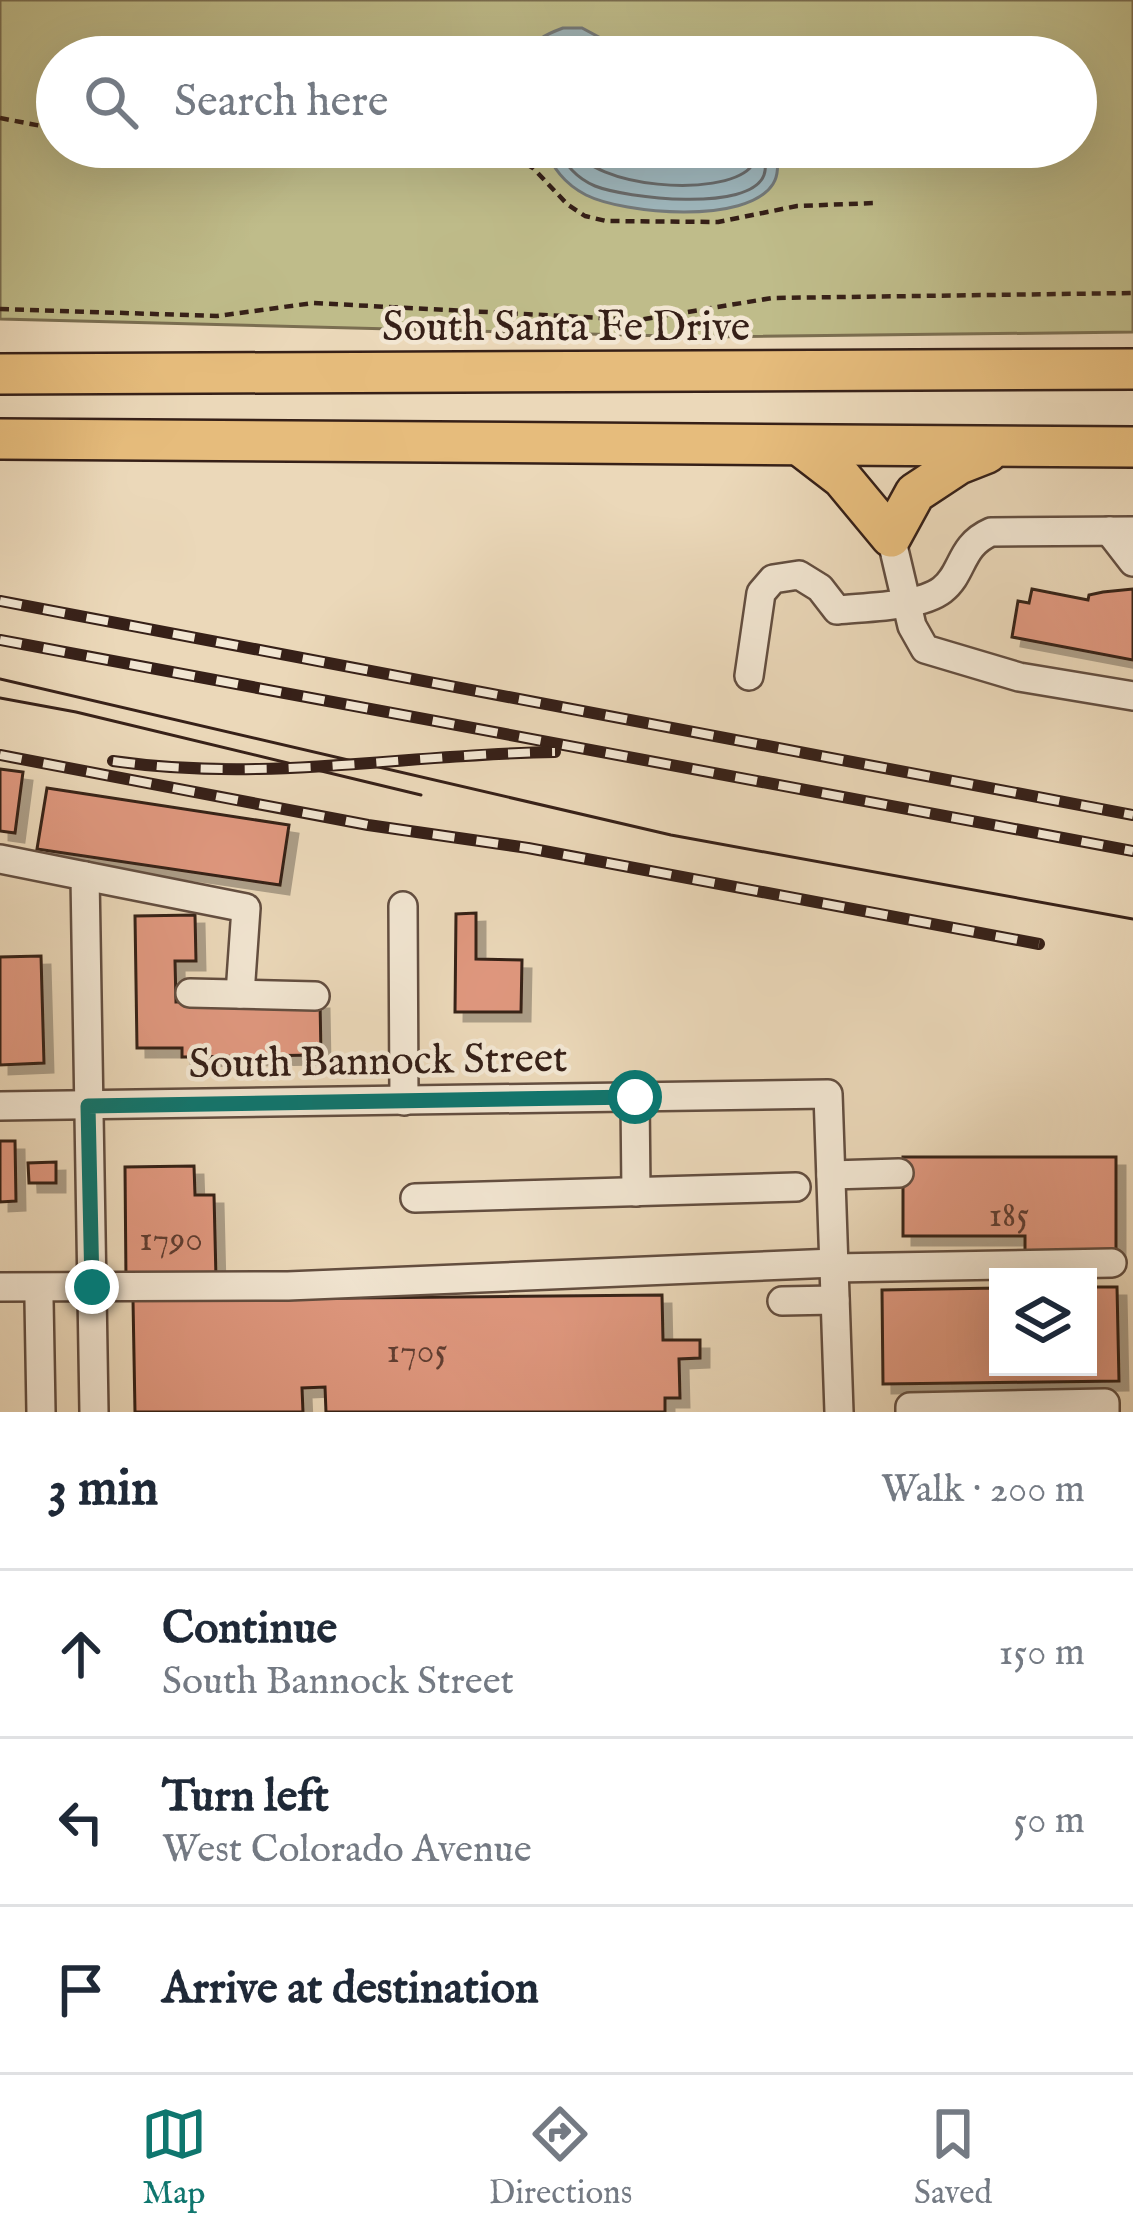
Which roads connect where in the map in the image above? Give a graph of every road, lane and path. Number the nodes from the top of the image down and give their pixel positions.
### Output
1 (0, 118) edge
2 (36, 124) edge
3 (533, 168) edge
4 (876, 203) dead end
5 (1133, 293) edge
6 (0, 309) edge
7 (1133, 369) edge
8 (0, 374) edge
9 (0, 439) edge
10 (1133, 447) edge
11 (803, 448) junction
12 (999, 448) junction
13 (1121, 531) edge
14 (891, 537) junction
15 (1133, 562) edge
16 (906, 603) junction
17 (749, 676) dead end
18 (1133, 696) edge
19 (0, 859) edge
20 (85, 876) junction
21 (404, 906) dead end
22 (190, 993) dead end
23 (241, 994) junction
24 (315, 996) dead end
25 (635, 1097) junction
26 (404, 1101) junction
27 (0, 1106) edge
28 (88, 1106) junction
29 (899, 1173) dead end
30 (831, 1174) junction
31 (796, 1187) dead end
32 (636, 1192) junction
33 (415, 1198) dead end
34 (1112, 1263) dead end
35 (834, 1266) junction
36 (0, 1287) edge
37 (92, 1287) junction
38 (39, 1300) dead end
39 (782, 1300) dead end
40 (836, 1300) junction
41 (92, 1334) junction
42 (40, 1335) junction
43 (41, 1412) edge
44 (94, 1412) edge
45 (839, 1412) edge
46 (910, 1412) edge
47 (1105, 1412) edge

1 - 2 path
3 - 4 path
5 - 6 path
7 - 8 highway, South Santa Fe Drive
9 - 11 highway
10 - 12 highway
11 - 12 highway
11 - 14 highway
12 - 14 highway
13 - 15 street
13 - 16 street
14 - 16 street
16 - 17 street
16 - 18 street
19 - 20 street
20 - 23 street
20 - 28 street
21 - 26 street
22 - 23 street
23 - 24 street
25 - 26 street, South Bannock Street
25 - 30 street, South Bannock Street
25 - 32 street
26 - 28 street, South Bannock Street
27 - 28 street, South Bannock Street
28 - 37 street
29 - 30 street
30 - 35 street
31 - 32 street
32 - 33 street
34 - 35 street
35 - 37 street
35 - 40 street
36 - 37 street
37 - 41 street
38 - 42 street
39 - 40 street
40 - 45 street
41 - 42 street
41 - 44 street
42 - 43 street
46 - 47 street

